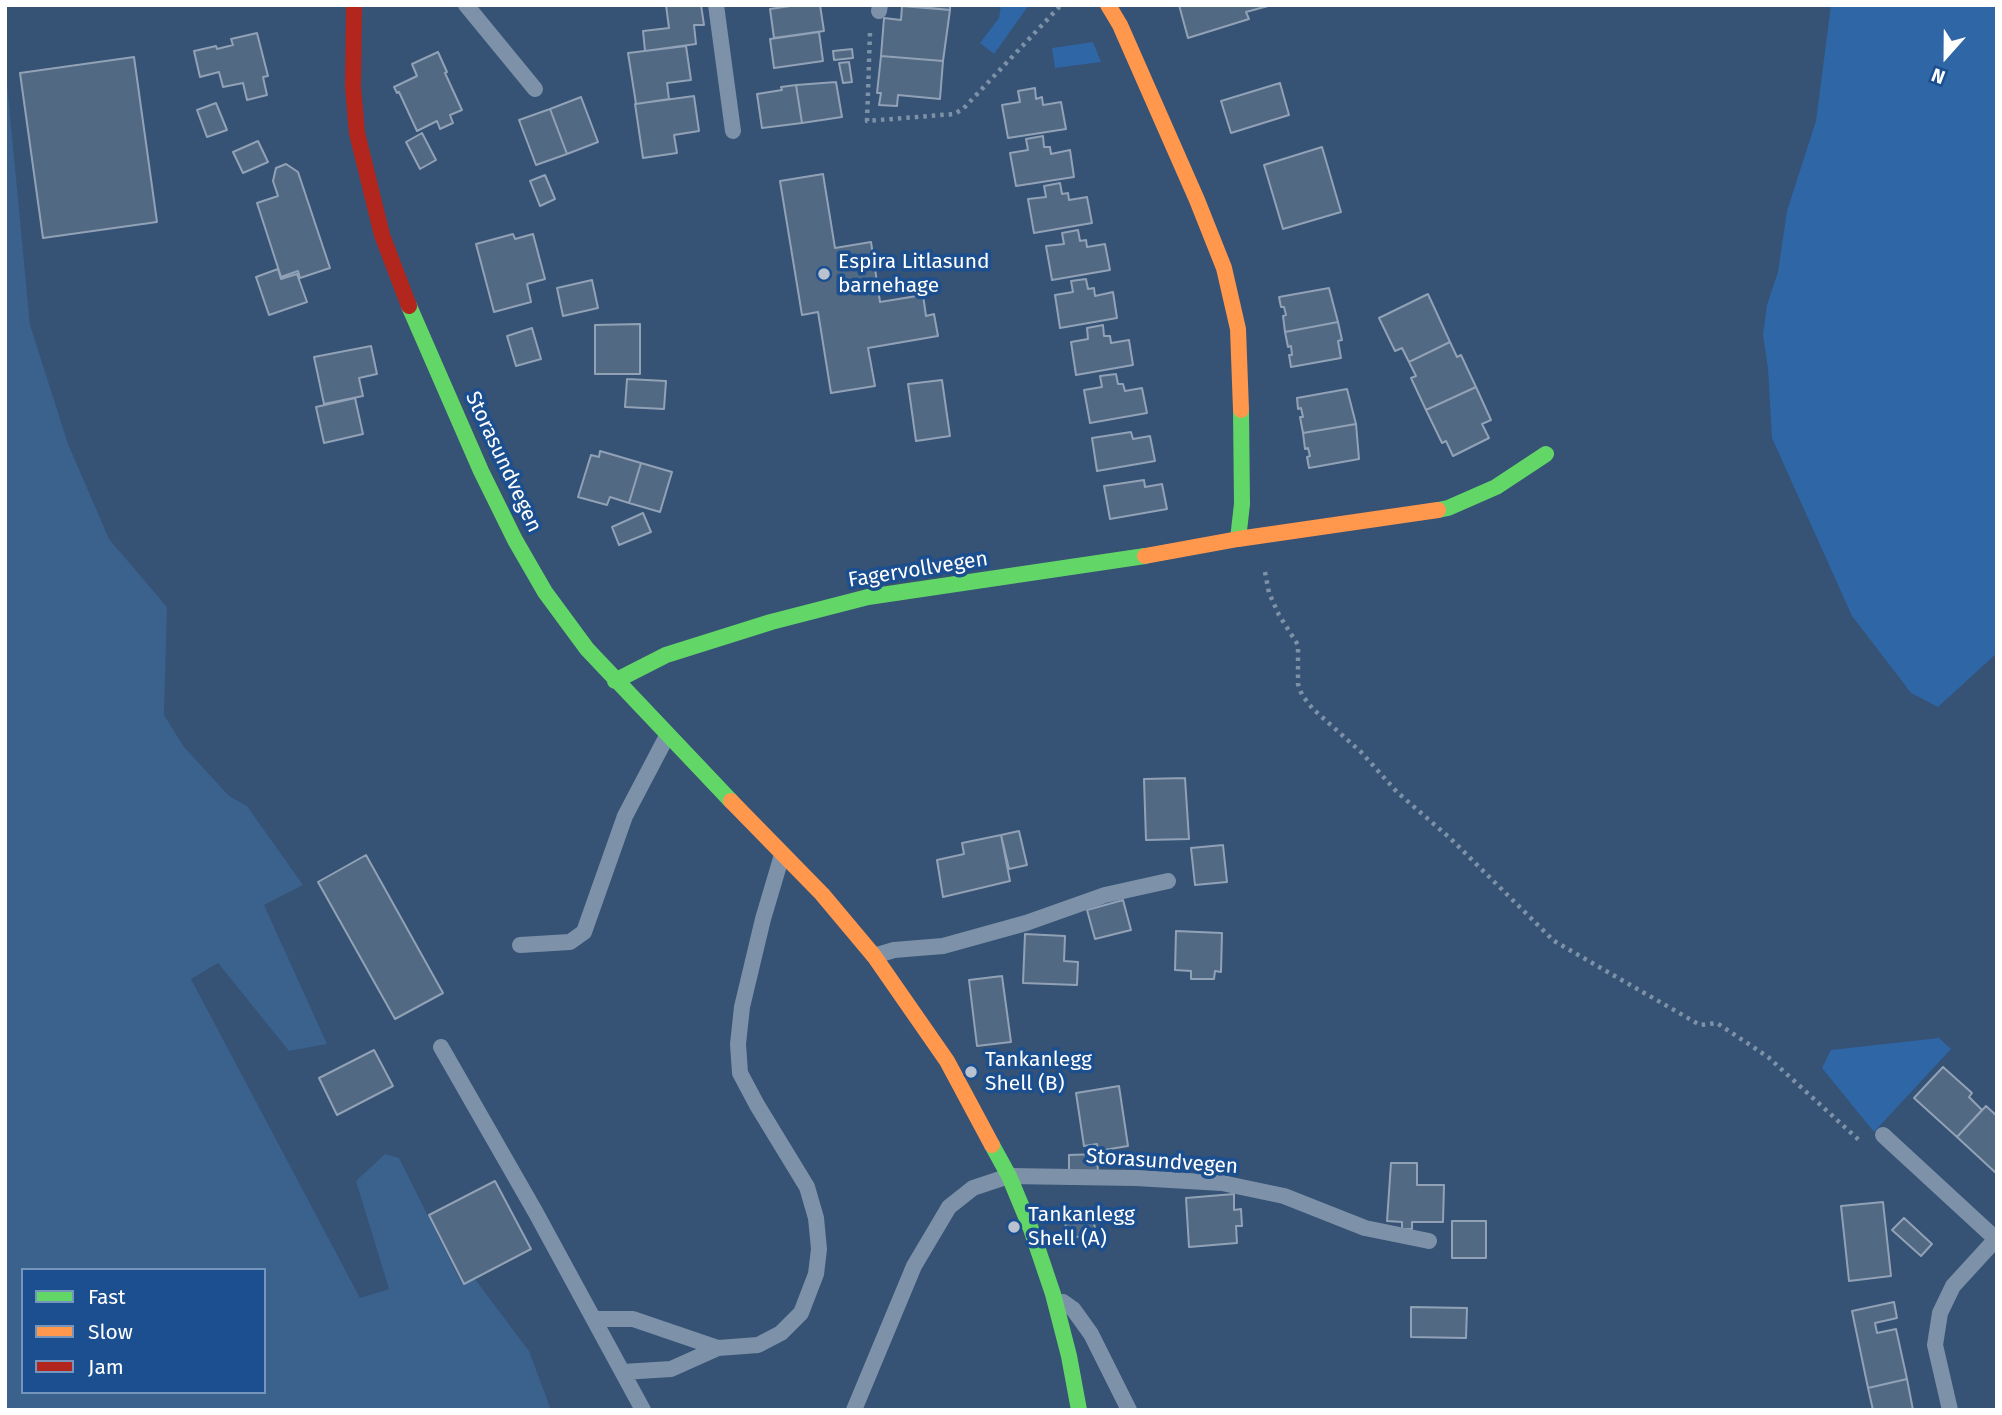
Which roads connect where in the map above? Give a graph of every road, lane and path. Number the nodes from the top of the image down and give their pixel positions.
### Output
1 (354, 5) edge
2 (466, 5) edge
3 (716, 5) edge
4 (1061, 5) edge
5 (1108, 5) edge
6 (880, 8) edge
7 (535, 89) dead end
8 (733, 131) dead end
9 (1546, 454) dead end
10 (1257, 537) junction
11 (1238, 539) junction
12 (615, 681) junction
13 (667, 736) junction
14 (783, 853) junction
15 (1168, 881) dead end
16 (520, 945) dead end
17 (874, 956) junction
18 (441, 1047) dead end
19 (1883, 1135) joint
20 (1009, 1176) junction
21 (1996, 1240) edge
22 (1429, 1241) dead end
23 (1053, 1294) junction
24 (594, 1319) junction
25 (719, 1348) junction
26 (623, 1372) junction
27 (643, 1410) edge
28 (854, 1410) edge
29 (1079, 1410) edge
30 (1129, 1410) edge
31 (1950, 1410) edge

1 - 12 main road, Storasundvegen
2 - 7 lane
3 - 8 lane
4 - 6 path
5 - 11 main road
9 - 10 main road, Fagervollvegen
10 - 11 main road, Fagervollvegen
10 - 19 path
11 - 12 main road, Fagervollvegen
12 - 13 main road, Storasundvegen
13 - 14 main road, Storasundvegen
13 - 16 lane
14 - 17 main road, Storasundvegen
14 - 25 lane
15 - 17 lane
17 - 20 main road, Storasundvegen
18 - 24 lane
19 - 21 lane
20 - 22 lane, Storasundvegen
20 - 23 main road, Storasundvegen
20 - 28 lane, Storasundvegen
21 - 31 lane
23 - 29 main road, Storasundvegen
23 - 30 lane, Storasundvegen
24 - 25 lane
24 - 26 lane
25 - 26 lane
26 - 27 lane

